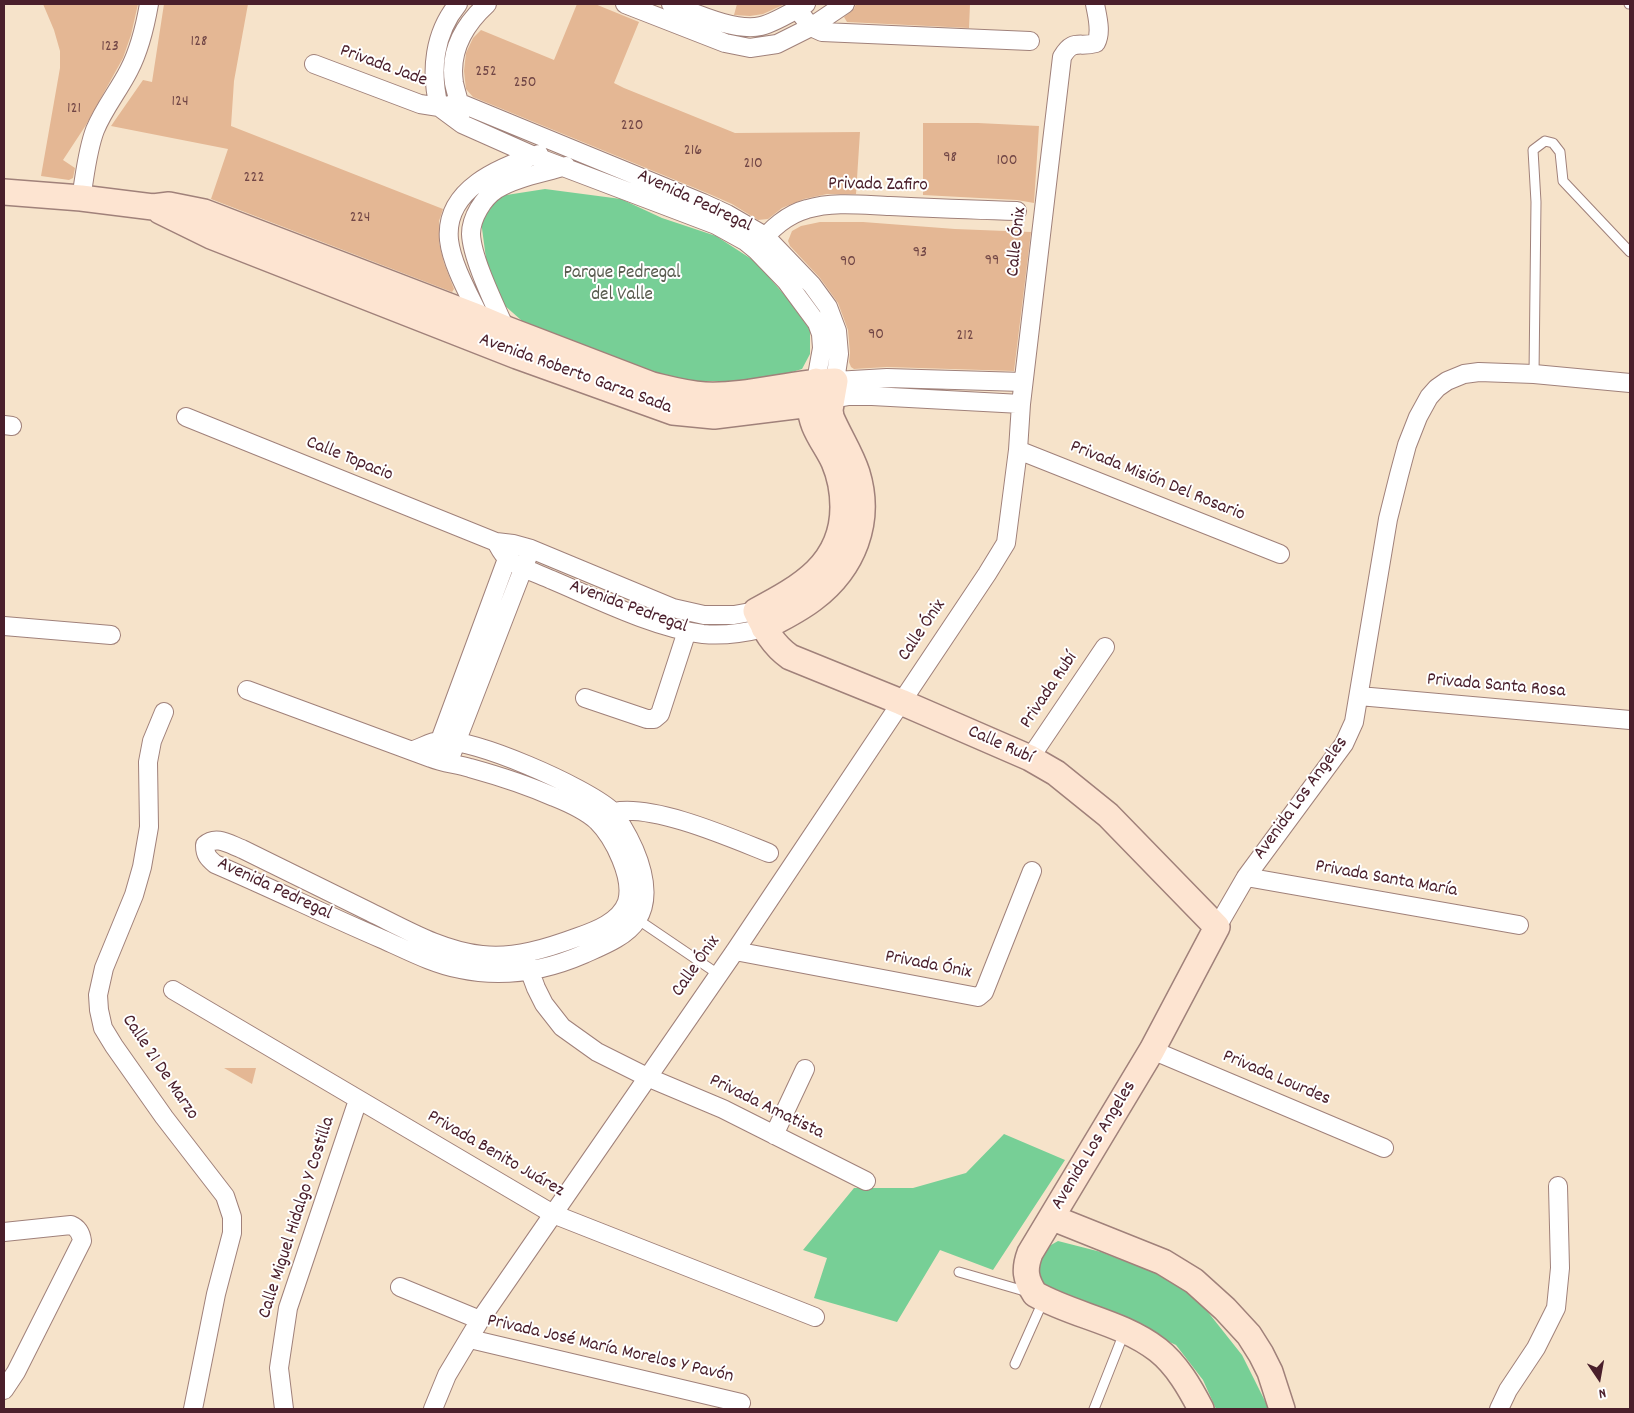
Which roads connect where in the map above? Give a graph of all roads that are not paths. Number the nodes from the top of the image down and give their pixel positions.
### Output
1 (149, 4) edge
2 (458, 4) edge
3 (487, 4) edge
4 (625, 4) edge
5 (671, 4) edge
6 (845, 4) edge
7 (1095, 4) edge
8 (801, 7) edge
9 (812, 27) junction
10 (1030, 41) dead end
11 (314, 64) dead end
12 (460, 104) junction
13 (439, 108) junction
14 (462, 124) junction
15 (563, 146) junction
16 (534, 156) junction
17 (592, 157) junction
18 (564, 166) junction
19 (4, 192) edge
20 (81, 198) junction
21 (153, 207) junction
22 (1017, 211) dead end
23 (761, 243) junction
24 (1630, 252) edge
25 (480, 318) junction
26 (500, 338) junction
27 (1534, 374) junction
28 (1024, 382) junction
29 (1630, 383) edge
30 (824, 391) junction
31 (1021, 404) junction
32 (186, 417) dead end
33 (1018, 450) junction
34 (505, 548) junction
35 (531, 549) junction
36 (1280, 554) dead end
37 (524, 568) junction
38 (760, 619) junction
39 (4, 626) edge
40 (687, 631) junction
41 (111, 635) dead end
42 (1105, 647) dead end
43 (247, 690) dead end
44 (1359, 696) junction
45 (585, 698) dead end
46 (901, 702) junction
47 (164, 712) dead end
48 (1630, 720) edge
49 (447, 742) junction
50 (413, 750) junction
51 (1030, 758) junction
52 (441, 761) junction
53 (613, 812) junction
54 (598, 822) junction
55 (769, 853) dead end
56 (1032, 871) dead end
57 (1246, 878) junction
58 (638, 919) junction
59 (1519, 925) dead end
60 (1217, 927) junction
61 (735, 951) junction
62 (524, 953) junction
63 (529, 971) junction
64 (718, 974) junction
65 (173, 990) dead end
66 (1152, 1050) junction
67 (805, 1068) dead end
68 (647, 1077) junction
69 (358, 1100) junction
70 (774, 1135) junction
71 (1384, 1148) dead end
72 (866, 1181) dead end
73 (1558, 1186) dead end
74 (553, 1214) junction
75 (1052, 1218) junction
76 (4, 1232) edge
77 (959, 1272) dead end
78 (400, 1287) dead end
79 (1039, 1296) junction
80 (815, 1317) dead end
81 (480, 1320) junction
82 (1125, 1331) junction
83 (470, 1339) junction
84 (1015, 1364) dead end
85 (4, 1390) edge
86 (741, 1403) dead end
87 (192, 1409) edge
88 (284, 1409) edge
89 (434, 1409) edge
90 (1094, 1409) edge
91 (1201, 1409) edge
92 (1282, 1409) edge
93 (1499, 1409) edge

1 - 20 street
2 - 13 street
3 - 12 street
4 - 9 street
5 - 8 street
6 - 9 street
7 - 28 street, Calle Ónix
8 - 9 street
9 - 10 street
11 - 13 street, Privada Jade
12 - 13 street, Privada Jade
12 - 14 street
12 - 15 street, Avenida Pedregal
13 - 14 street, Privada Jade
14 - 16 street, Avenida Pedregal
15 - 16 street
15 - 17 street, Avenida Pedregal
16 - 18 street, Avenida Pedregal
16 - 25 street
17 - 18 street
17 - 23 street, Avenida Pedregal
18 - 23 street, Avenida Pedregal
18 - 26 street
19 - 20 street, Avenida Roberto Garza Sada
20 - 21 street, Avenida Roberto Garza Sada
21 - 25 street, Avenida Roberto Garza Sada
21 - 26 street, Avenida Roberto Garza Sada
22 - 23 street, Privada Zafiro
23 - 30 street, Avenida Pedregal
24 - 27 lane
25 - 26 street, Avenida Roberto Garza Sada
26 - 30 street, Avenida Roberto Garza Sada
26 - 30 street, Avenida Roberto Garza Sada
27 - 29 street, Avenida Los Angeles
27 - 44 street, Avenida Los Angeles
28 - 30 street, Avenida Roberto Garza Sada
28 - 31 street, Calle Ónix
30 - 31 street, Avenida Roberto Garza Sada
30 - 38 street, Avenida Pedregal
31 - 33 street, Calle Ónix
32 - 34 street, Calle Topacio
33 - 36 street, Privada Misión Del Rosario
33 - 46 street, Calle Ónix
34 - 35 street, Avenida Pedregal
34 - 37 street, Avenida Pedregal
34 - 49 street
35 - 37 street
35 - 38 street, Avenida Pedregal
37 - 40 street, Avenida Pedregal
37 - 49 street
38 - 40 street, Avenida Pedregal
38 - 46 street, Calle Rubí
39 - 41 street
40 - 45 street
42 - 51 street, Privada Rubí
43 - 50 street, Avenida Pedregal
44 - 48 street, Privada Santa Rosa
44 - 57 street, Avenida Los Angeles
46 - 51 street, Calle Rubí
46 - 61 street, Calle Ónix
47 - 87 street, Calle 21 De Marzo
49 - 50 street
49 - 52 street
49 - 53 street
50 - 52 street, Avenida Pedregal
51 - 60 street, Calle Rubí
52 - 54 street, Avenida Pedregal
53 - 54 street
53 - 55 street
53 - 58 street
54 - 62 street, Avenida Pedregal
56 - 61 street, Privada Ónix
57 - 59 street, Privada Santa María
57 - 60 street, Avenida Los Angeles
58 - 63 street, Avenida Pedregal
58 - 64 lane
60 - 66 street, Avenida Los Angeles
61 - 64 street, Calle Ónix
62 - 63 street, Privada Amatista
62 - 63 street, Avenida Pedregal
63 - 68 street, Privada Amatista
64 - 68 street, Calle Ónix
65 - 69 street, Privada Benito Juárez
66 - 71 street, Privada Lourdes
66 - 75 street, Avenida Los Angeles
67 - 70 street
68 - 70 street, Privada Amatista
68 - 74 street, Calle Ónix
69 - 74 street, Privada Benito Juárez
69 - 88 street, Calle Miguel Hidalgo Y Costilla
70 - 72 street, Privada Amatista
73 - 93 street
74 - 80 street, Privada Benito Juárez
74 - 81 street, Calle Ónix
75 - 79 street, Avenida Los Angeles
75 - 92 street
76 - 85 street
77 - 79 lane
78 - 81 street
79 - 82 street
79 - 84 lane
81 - 83 street, Calle Ónix
82 - 90 lane
82 - 91 street
83 - 86 street, Privada José María Morelos Y Pavón
83 - 89 street, Calle Ónix

